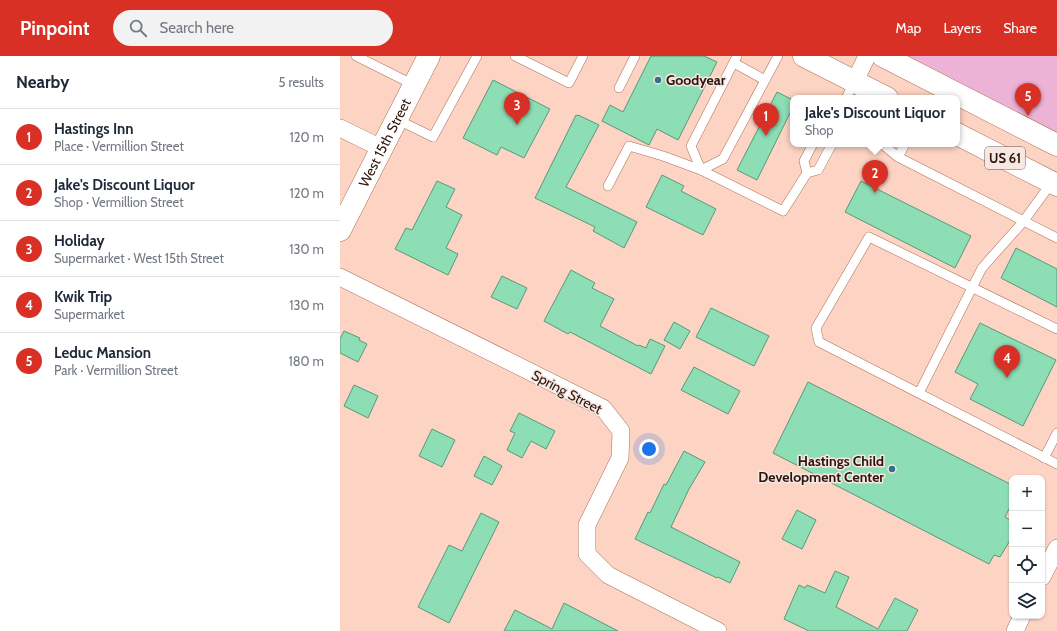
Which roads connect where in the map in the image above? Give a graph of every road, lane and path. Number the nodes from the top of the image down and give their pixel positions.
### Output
1 (356, 56) edge
2 (429, 56) edge
3 (477, 56) edge
4 (515, 56) edge
5 (583, 56) edge
6 (635, 56) edge
7 (778, 56) edge
8 (804, 56) edge
9 (867, 56) edge
10 (883, 56) edge
11 (367, 58) edge
12 (735, 59) edge
13 (765, 80) junction
14 (414, 85) junction
15 (619, 88) dead end
16 (851, 90) edge
17 (874, 95) edge
18 (959, 95) edge
19 (960, 95) edge
20 (396, 119) junction
21 (340, 128) edge
22 (960, 136) edge
23 (1057, 145) edge
24 (811, 147) edge
25 (830, 147) edge
26 (886, 147) edge
27 (903, 147) edge
28 (381, 148) junction
29 (898, 157) junction
30 (701, 170) junction
31 (807, 173) junction
32 (1055, 184) edge
33 (608, 186) dead end
34 (1023, 222) junction
35 (340, 230) edge
36 (1057, 238) edge
37 (340, 277) edge
38 (973, 288) junction
39 (1057, 329) edge
40 (919, 393) junction
41 (1057, 433) edge
42 (1044, 458) junction
43 (1057, 464) edge
44 (1057, 548) edge
45 (1045, 571) edge
46 (1020, 619) edge
47 (718, 631) edge
48 (1014, 631) edge

1 - 11 lane
2 - 14 main road, West 15th Street
3 - 20 lane
4 - 5 lane
6 - 15 lane
7 - 13 lane
8 - 16 main road
9 - 16 street
10 - 18 main road, US 61
11 - 14 lane
12 - 13 lane
12 - 30 lane
13 - 30 lane
14 - 20 main road, West 15th Street
16 - 17 main road
19 - 23 main road, US 61
20 - 28 main road, West 15th Street
21 - 28 street
22 - 32 main road, US 61
24 - 31 lane
25 - 31 lane
26 - 29 lane
27 - 29 lane
28 - 35 main road, West 15th Street
29 - 34 lane
30 - 31 lane
30 - 33 lane
32 - 34 lane
34 - 36 lane
34 - 38 lane
37 - 47 street, Spring Street
38 - 39 lane
38 - 40 lane
38 - 40 lane
40 - 42 lane
41 - 42 lane
42 - 43 lane
44 - 45 street
46 - 48 street

